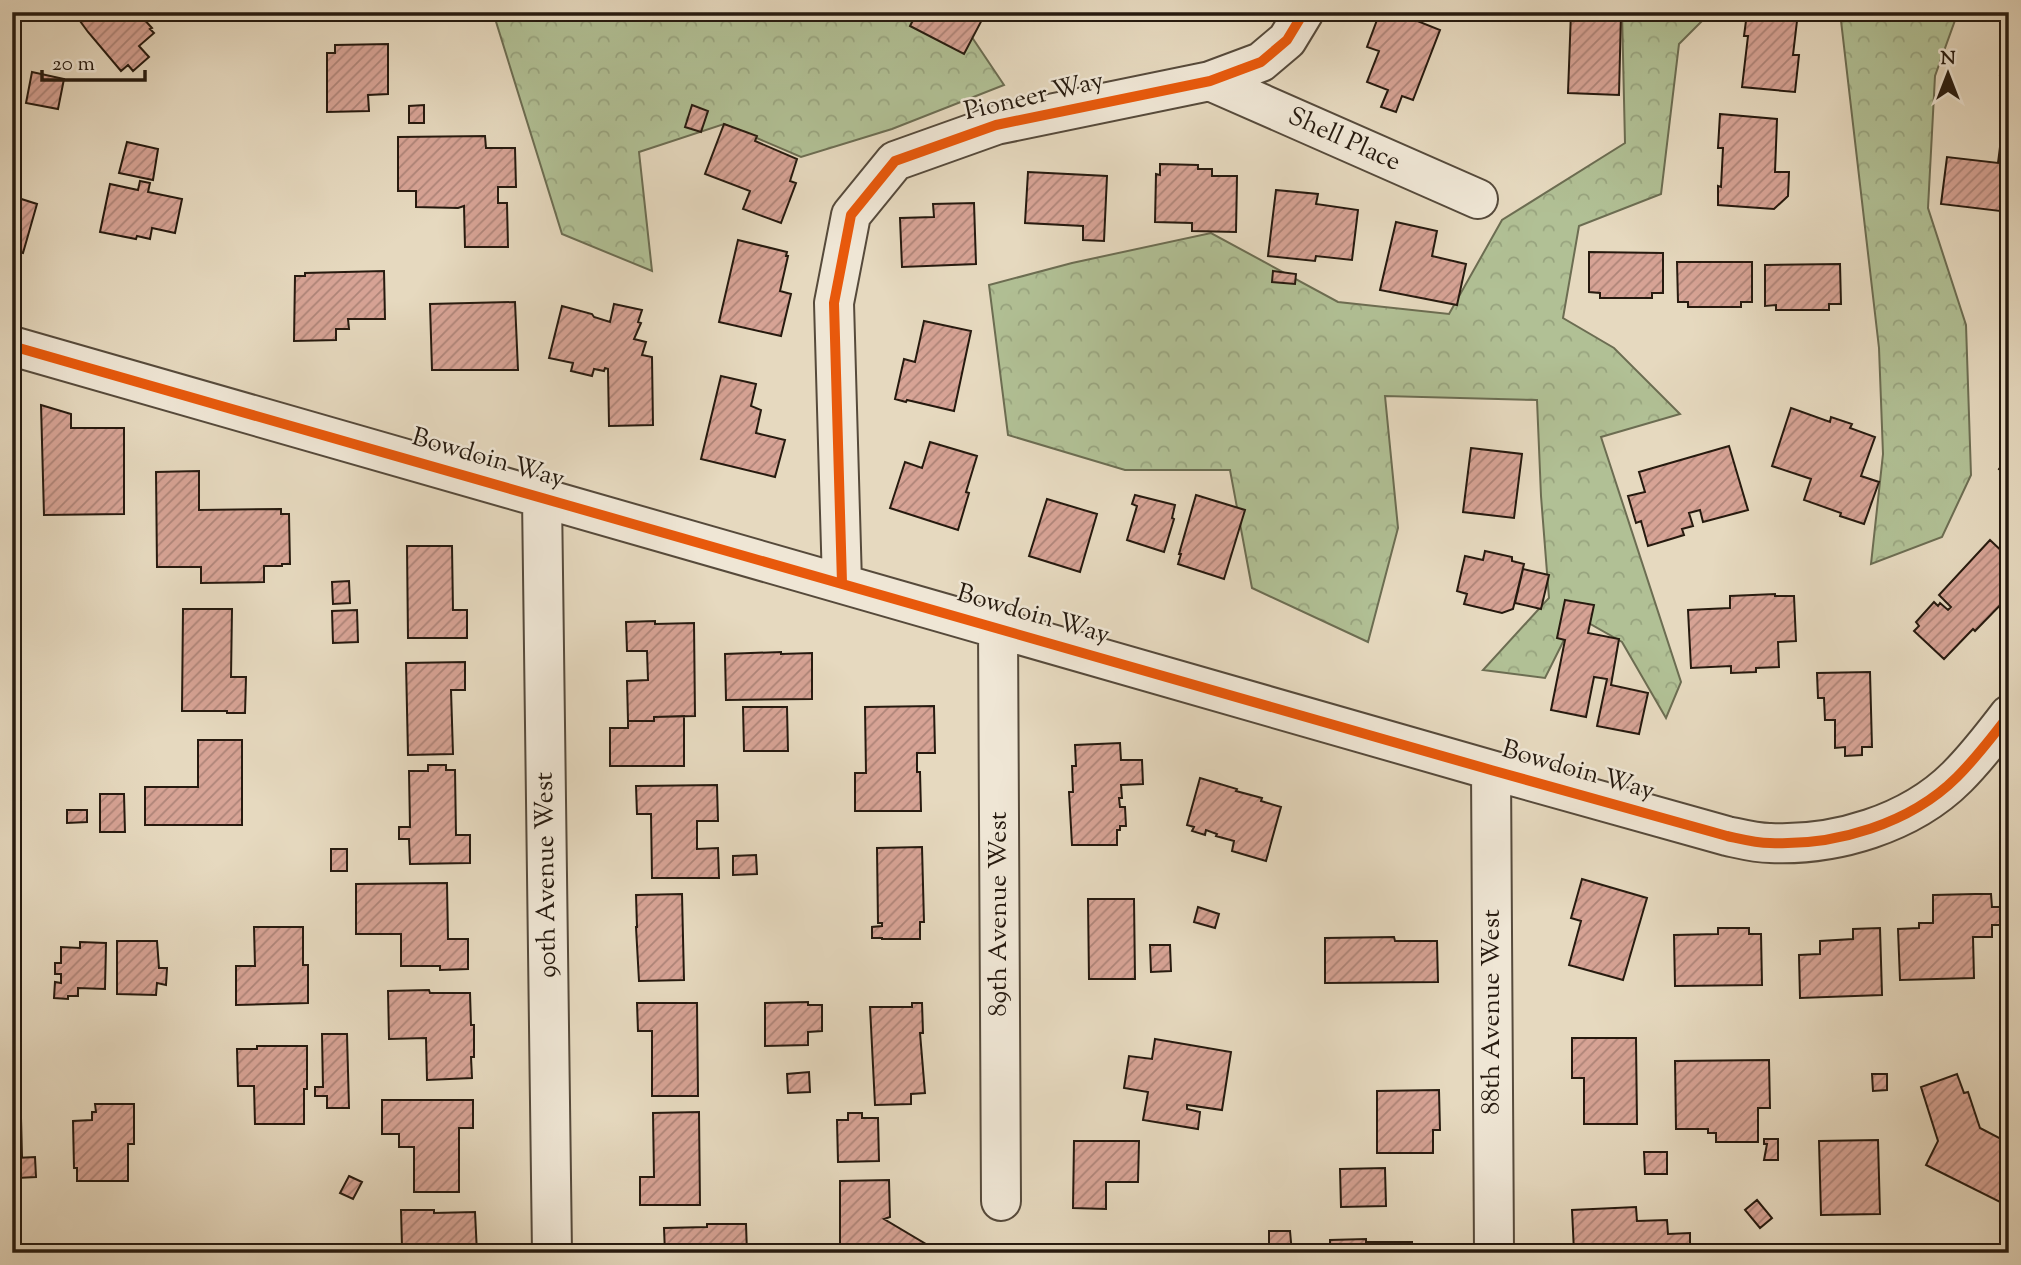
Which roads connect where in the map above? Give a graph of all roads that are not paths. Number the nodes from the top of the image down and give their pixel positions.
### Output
1 (1304, 12) edge
2 (1210, 82) junction
3 (1479, 199) dead end
4 (12, 346) edge
5 (542, 498) junction
6 (842, 583) junction
7 (998, 628) junction
8 (2009, 715) edge
9 (1491, 770) junction
10 (1001, 1201) dead end
11 (552, 1253) edge
12 (1494, 1253) edge

1 - 2 street, Pioneer Way
2 - 3 street, Shell Place
2 - 6 street, Pioneer Way
4 - 5 street, Bowdoin Way
5 - 6 street, Bowdoin Way
5 - 11 street, 90th Avenue West
6 - 7 street, Bowdoin Way
7 - 9 street, Bowdoin Way
7 - 10 street, 89th Avenue West
8 - 9 street, Bowdoin Way
9 - 12 street, 88th Avenue West

